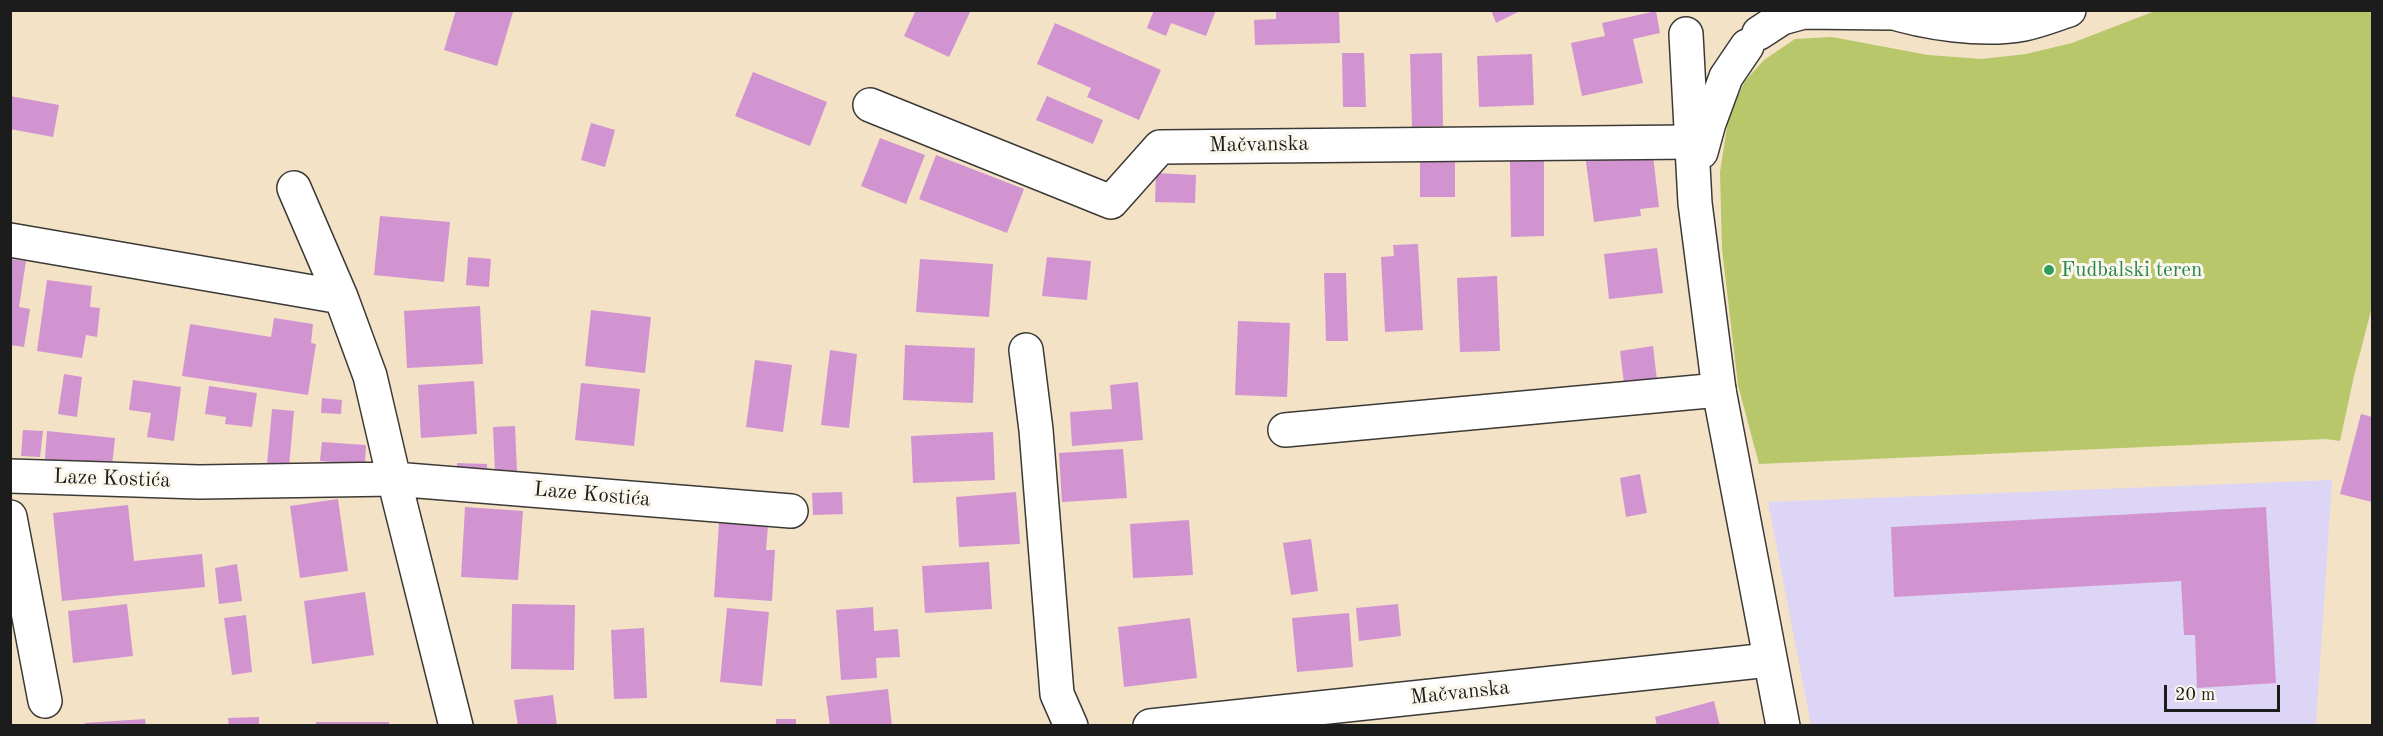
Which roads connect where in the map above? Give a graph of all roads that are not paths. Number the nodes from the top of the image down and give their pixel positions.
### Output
1 (2069, 10) edge
2 (1888, 12) edge
3 (1683, 22) edge
4 (1756, 30) edge
5 (870, 105) dead end
6 (1692, 142) junction
7 (1693, 182) junction
8 (294, 188) dead end
9 (10, 240) edge
10 (341, 297) junction
11 (1026, 350) dead end
12 (1719, 390) junction
13 (1285, 430) dead end
14 (10, 476) edge
15 (394, 479) junction
16 (791, 511) dead end
17 (10, 517) edge
18 (1769, 660) junction
19 (45, 701) dead end
20 (456, 726) edge
21 (1071, 726) edge
22 (1150, 726) edge
23 (1783, 726) edge

1 - 2 street
2 - 4 street
3 - 4 street
3 - 6 street
4 - 7 street
5 - 6 street, Mačvanska
6 - 7 street
7 - 12 street
8 - 10 street
9 - 10 street
10 - 15 street
11 - 21 street
12 - 13 street
12 - 18 street
14 - 15 street, Laze Kostića
15 - 16 street, Laze Kostića
15 - 20 street
17 - 19 street
18 - 22 street, Mačvanska
18 - 23 street

